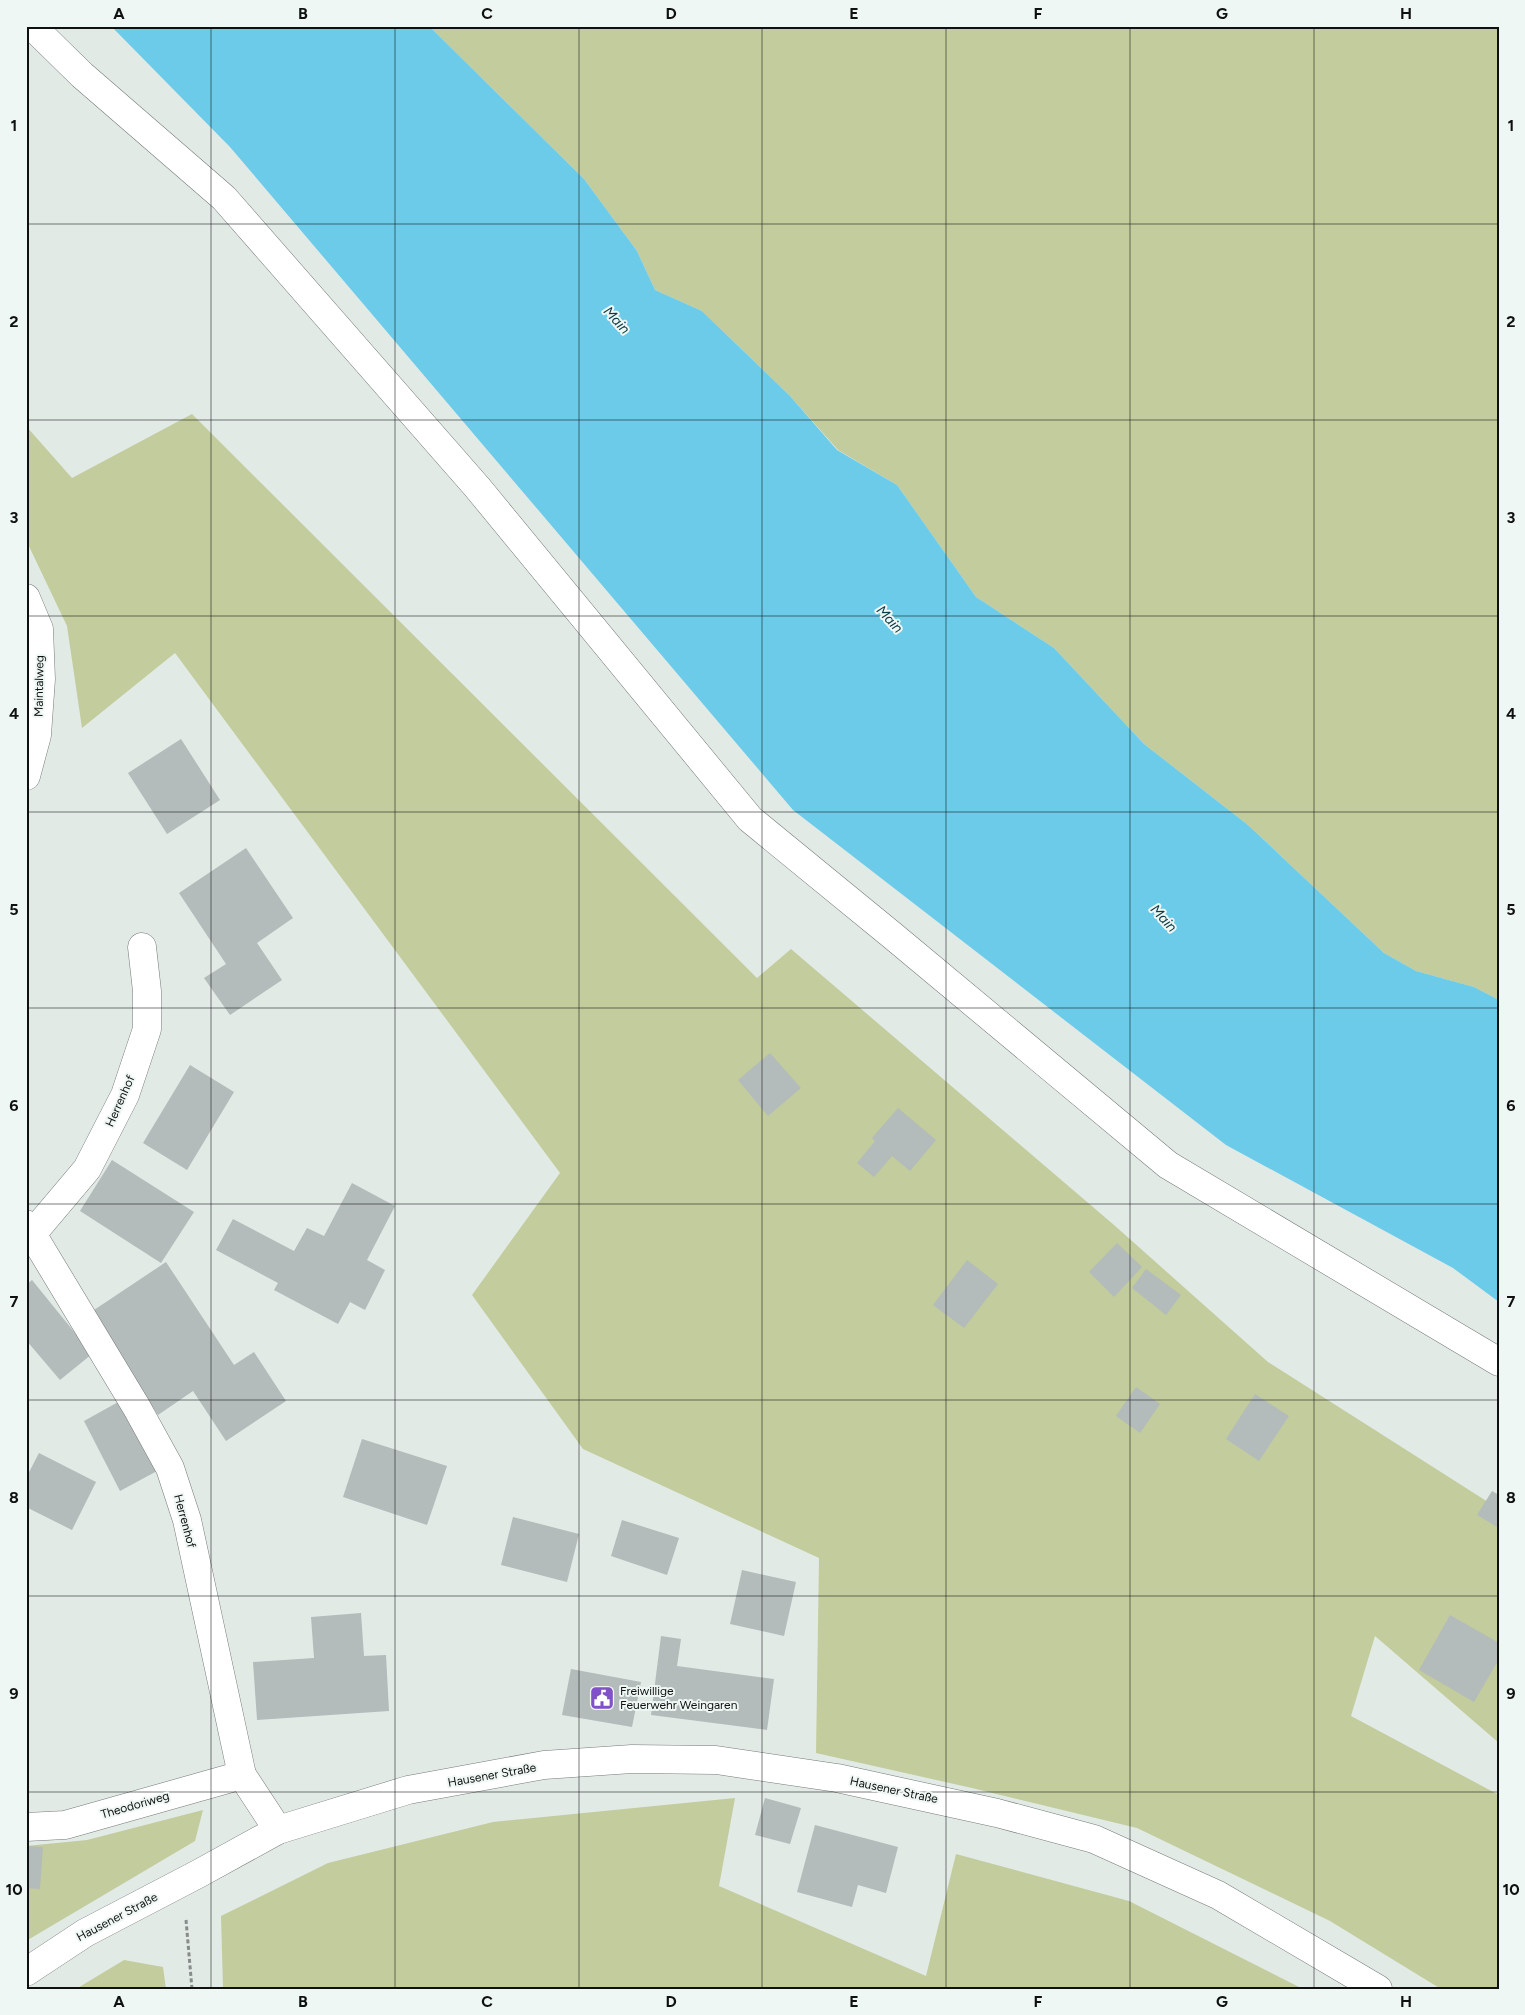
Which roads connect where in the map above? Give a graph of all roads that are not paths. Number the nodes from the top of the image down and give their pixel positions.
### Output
1 (32, 26) edge
2 (26, 598) edge
3 (26, 776) edge
4 (142, 947) dead end
5 (30, 1229) edge
6 (1499, 1362) edge
7 (242, 1775) junction
8 (26, 1827) edge
9 (278, 1830) junction
10 (26, 1972) edge
11 (1378, 1989) edge

1 - 6 street
2 - 3 street, Maintalweg
4 - 5 street, Herrenhof
5 - 7 street, Herrenhof
7 - 8 street, Theodoriweg
7 - 9 street, Herrenhof
9 - 10 street, Hausener Straße
9 - 11 street, Hausener Straße

